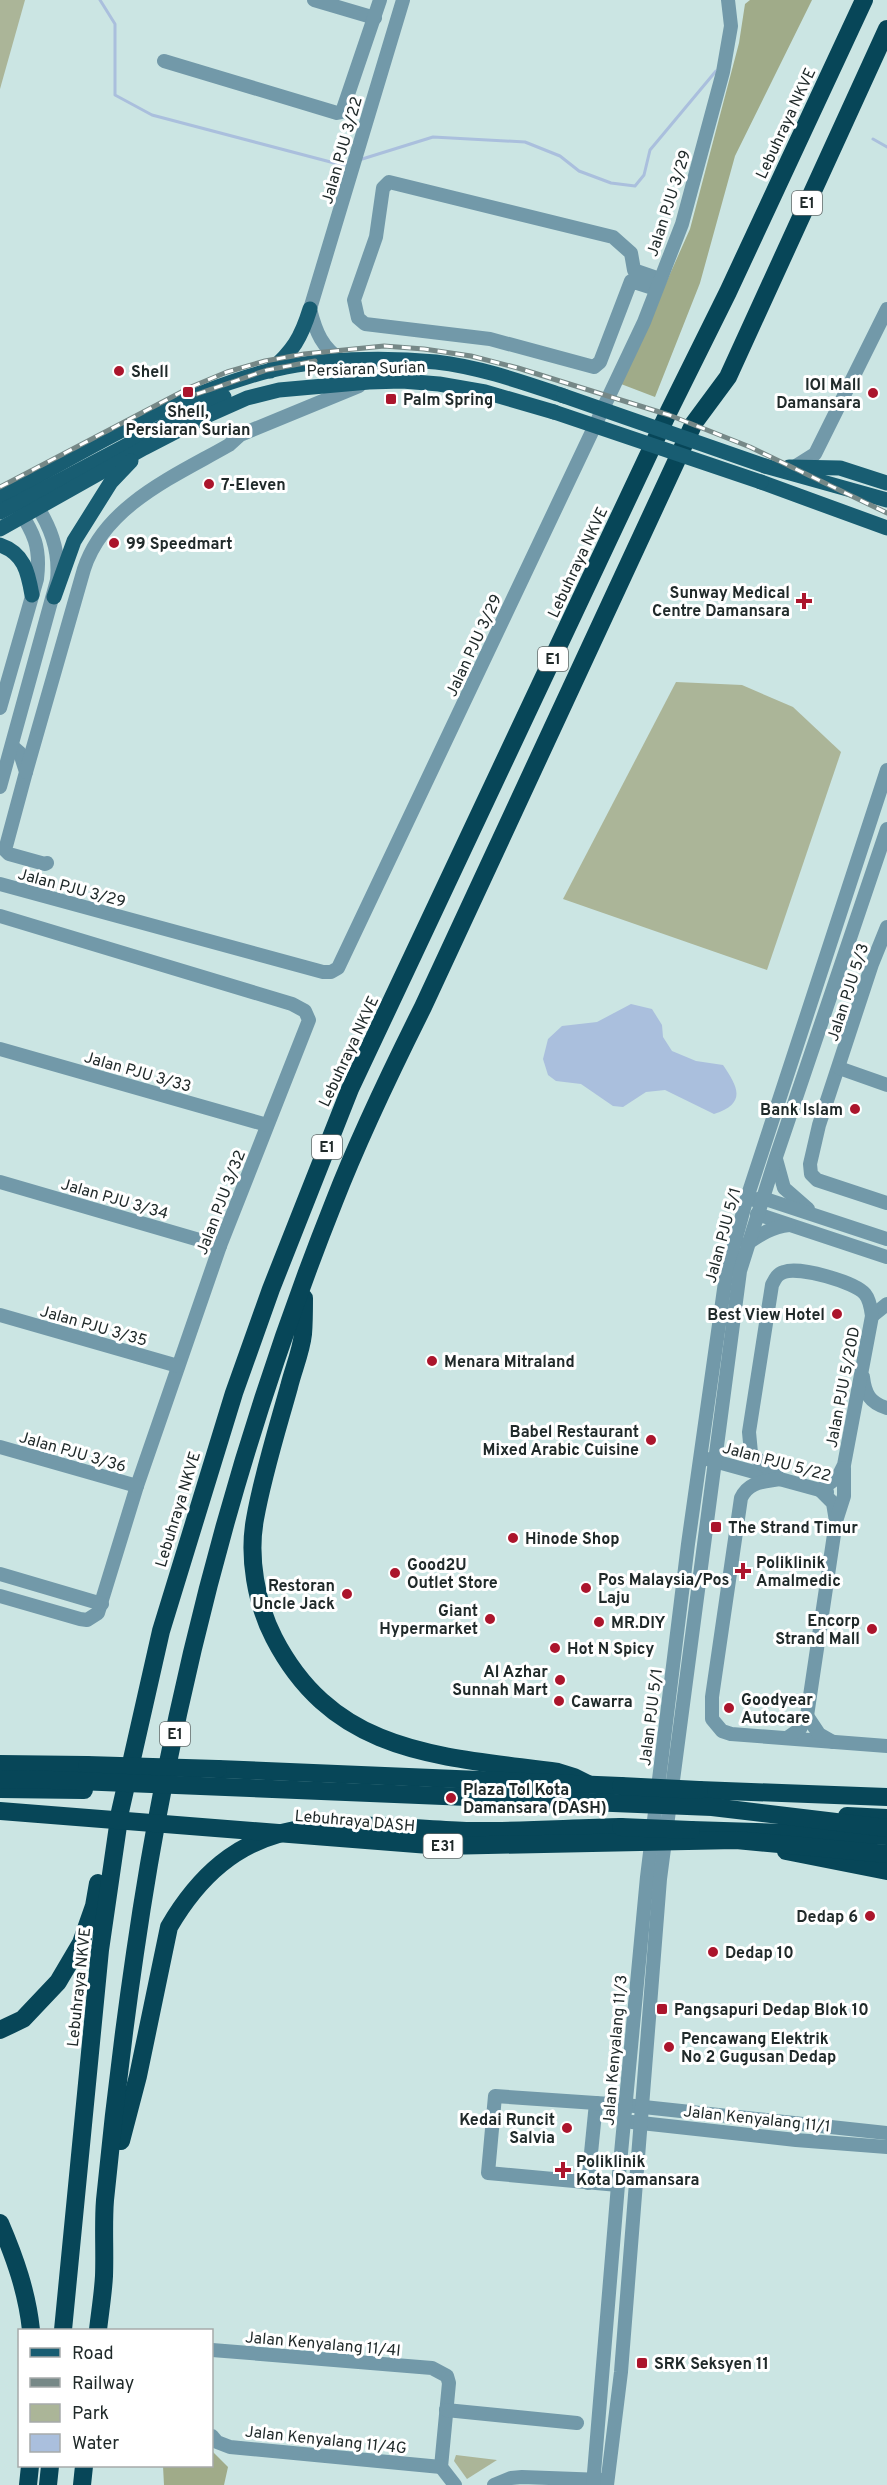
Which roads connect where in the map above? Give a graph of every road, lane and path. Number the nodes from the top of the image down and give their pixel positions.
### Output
1 (314, 0) edge
2 (380, 0) edge
3 (403, 0) edge
4 (728, 0) edge
5 (864, 0) edge
6 (375, 18) junction
7 (887, 29) edge
8 (164, 61) dead end
9 (658, 284) junction
10 (310, 309) junction
11 (887, 309) edge
12 (335, 362) junction
13 (270, 371) junction
14 (369, 382) junction
15 (144, 448) junction
16 (796, 466) junction
17 (769, 467) junction
18 (887, 483) edge
19 (0, 496) edge
20 (887, 500) edge
21 (34, 501) junction
22 (19, 510) junction
23 (0, 512) edge
24 (887, 528) edge
25 (0, 529) edge
26 (0, 545) edge
27 (32, 595) junction
28 (54, 597) junction
29 (0, 708) edge
30 (12, 746) junction
31 (887, 770) edge
32 (26, 772) junction
33 (0, 787) edge
34 (887, 829) edge
35 (884, 848) edge
36 (47, 863) dead end
37 (881, 865) edge
38 (0, 884) edge
39 (0, 916) edge
40 (887, 927) edge
41 (0, 1049) edge
42 (839, 1068) junction
43 (887, 1085) edge
44 (267, 1125) junction
45 (776, 1157) junction
46 (0, 1182) edge
47 (762, 1198) junction
48 (746, 1201) junction
49 (887, 1203) edge
50 (757, 1214) junction
51 (817, 1216) junction
52 (791, 1225) junction
53 (887, 1239) edge
54 (748, 1243) junction
55 (220, 1245) junction
56 (887, 1257) edge
57 (305, 1278) junction
58 (887, 1304) edge
59 (0, 1315) edge
60 (873, 1316) junction
61 (178, 1366) junction
62 (861, 1367) junction
63 (882, 1407) edge
64 (852, 1424) junction
65 (0, 1447) edge
66 (708, 1459) junction
67 (844, 1465) junction
68 (780, 1479) junction
69 (136, 1486) junction
70 (820, 1490) junction
71 (844, 1496) junction
72 (836, 1521) junction
73 (0, 1574) edge
74 (0, 1596) edge
75 (102, 1604) junction
76 (807, 1716) junction
77 (787, 1738) junction
78 (838, 1744) junction
79 (887, 1746) edge
80 (0, 1764) edge
81 (0, 1780) edge
82 (588, 1784) junction
83 (0, 1789) edge
84 (887, 1797) edge
85 (663, 1798) joint
86 (887, 1804) edge
87 (705, 1808) junction
88 (0, 1811) edge
89 (120, 1812) junction
90 (887, 1818) edge
91 (887, 1828) edge
92 (887, 1836) edge
93 (736, 1840) junction
94 (887, 1854) edge
95 (887, 1872) edge
96 (642, 1999) junction
97 (0, 2030) edge
98 (642, 2086) junction
99 (596, 2103) junction
100 (625, 2105) junction
101 (641, 2107) junction
102 (664, 2110) junction
103 (624, 2121) junction
104 (640, 2122) junction
105 (667, 2124) junction
106 (887, 2133) edge
107 (638, 2145) junction
108 (887, 2147) edge
109 (588, 2183) junction
110 (618, 2186) junction
111 (105, 2204) junction
112 (0, 2223) edge
113 (32, 2329) edge
114 (63, 2329) edge
115 (98, 2329) edge
116 (213, 2350) edge
117 (446, 2410) junction
118 (577, 2423) dead end
119 (213, 2437) edge
120 (30, 2467) edge
121 (50, 2467) edge
122 (84, 2467) edge
123 (441, 2467) junction
124 (600, 2482) edge
125 (28, 2485) edge
126 (48, 2485) edge
127 (82, 2485) edge
128 (455, 2485) edge
129 (494, 2485) edge

1 - 6 street
2 - 6 street
3 - 10 street, Jalan PJU 3/22
4 - 9 street, Jalan PJU 3/29
5 - 89 highway, Lebuhraya NKVE / E1
6 - 8 street
7 - 57 highway, E1
9 - 9 street
9 - 38 street, Jalan PJU 3/29
10 - 12 street
10 - 13 main road
11 - 16 street
12 - 13 main road, Persiaran Surian
12 - 17 main road, Persiaran Surian, bridge
12 - 21 main road
13 - 19 main road, Persiaran Surian
14 - 15 main road, Persiaran Surian
14 - 24 main road, Persiaran Surian, bridge
14 - 32 street
15 - 21 main road, Persiaran Surian
15 - 28 main road
16 - 17 main road
16 - 18 main road
17 - 20 main road, Persiaran Surian
21 - 22 main road
21 - 28 street
22 - 23 main road
22 - 25 main road
22 - 27 street
26 - 27 main road
27 - 29 street
28 - 30 street
30 - 32 street
30 - 33 street
31 - 48 street, Jalan PJU 5/1
32 - 36 street
34 - 35 street, Jalan PJU 5/1
35 - 37 street, Jalan PJU 5/1
37 - 45 street, Jalan PJU 5/1
39 - 44 street, Jalan PJU 3/32
40 - 42 street, Jalan PJU 5/3
41 - 44 street, Jalan PJU 3/33
42 - 43 street
42 - 49 street, Jalan PJU 5/3
44 - 55 street, Jalan PJU 3/32
45 - 47 street, Jalan PJU 5/1
45 - 51 street
46 - 55 street, Jalan PJU 3/34
47 - 48 street
47 - 50 street, Jalan PJU 5/1
47 - 51 street
48 - 50 street
48 - 66 street, Jalan PJU 5/1
50 - 52 street
50 - 54 street, Jalan PJU 5/1
51 - 53 street
52 - 54 street
52 - 56 street
54 - 66 street, Jalan PJU 5/1
55 - 61 street, Jalan PJU 3/32
57 - 82 highway
57 - 111 highway, E1
58 - 60 street
59 - 61 street, Jalan PJU 3/35
60 - 62 street, Jalan PJU 5/20D
60 - 68 street
61 - 69 street, Jalan PJU 3/32
62 - 63 street
62 - 64 street, Jalan PJU 5/20D
63 - 64 street
64 - 67 street, Jalan PJU 5/20D
65 - 69 street, Jalan PJU 3/36
66 - 68 street, Jalan PJU 5/22
66 - 85 street, Jalan PJU 5/1
67 - 70 street, Jalan PJU 5/20D
67 - 71 street, Jalan PJU 5/20D
68 - 70 street, Jalan PJU 5/22
68 - 77 street
69 - 75 street, Jalan PJU 3/32
70 - 71 street, Jalan PJU 5/22
70 - 72 street
71 - 72 street, Jalan PJU 5/20D
72 - 76 street, Jalan PJU 5/20D
73 - 75 street
74 - 75 street
76 - 77 street
76 - 78 street
77 - 78 street
78 - 79 street
80 - 82 highway, bridge
81 - 87 highway, Lebuhraya DASH, bridge
82 - 84 highway, bridge
83 - 87 highway, bridge
85 - 96 street, Jalan Kenyalang 11/3
86 - 87 highway
87 - 90 highway
87 - 91 highway, Lebuhraya DASH, bridge
88 - 93 highway, Lebuhraya DASH / E31, bridge
89 - 97 highway
89 - 114 highway, Lebuhraya NKVE / E1
92 - 111 highway, bridge
93 - 94 highway, Lebuhraya DASH / E31, bridge
93 - 95 highway, bridge
96 - 98 street, Jalan Kenyalang 11/3
96 - 100 street, Jalan Kenyalang 11/3
98 - 101 street, Jalan Kenyalang 11/3
98 - 102 street
99 - 100 street, Jalan Kenyalang 11/1
99 - 109 street
99 - 109 street, Jalan Kenyalang 11/1
100 - 101 street, Jalan Kenyalang 11/1
100 - 103 street, Jalan Kenyalang 11/3
101 - 102 street, Jalan Kenyalang 11/1
101 - 104 street, Jalan Kenyalang 11/3
102 - 106 street, Jalan Kenyalang 11/1
103 - 104 street, Jalan Kenyalang 11/1
103 - 110 street, Jalan Kenyalang 11/3
104 - 105 street, Jalan Kenyalang 11/1
104 - 107 street, Jalan Kenyalang 11/3
105 - 107 street
105 - 108 street, Jalan Kenyalang 11/1
107 - 124 street, Jalan Kenyalang 11/3
109 - 110 street
110 - 124 street, Jalan Kenyalang 11/3
111 - 115 highway, E1
112 - 113 highway
116 - 117 street, Jalan Kenyalang 11/4I
117 - 118 street
117 - 123 street
119 - 123 street, Jalan Kenyalang 11/4G
120 - 125 highway
121 - 126 highway
122 - 127 highway
123 - 128 street
124 - 129 street

